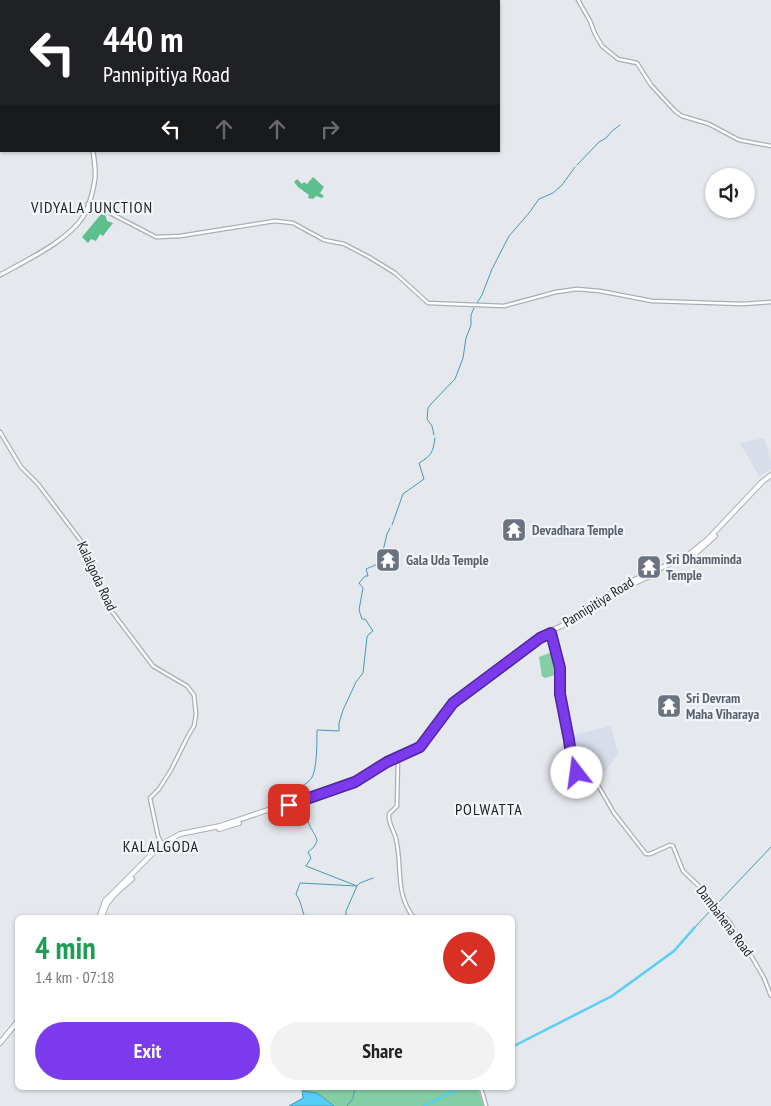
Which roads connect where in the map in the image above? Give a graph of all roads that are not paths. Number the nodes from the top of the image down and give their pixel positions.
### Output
1 (578, 0) edge
2 (771, 146) edge
3 (94, 152) edge
4 (88, 203) junction
5 (94, 210) junction
6 (86, 214) junction
7 (0, 275) edge
8 (771, 302) edge
9 (0, 432) edge
10 (771, 477) edge
11 (550, 632) junction
12 (397, 756) junction
13 (162, 845) junction
14 (102, 915) edge
15 (412, 915) edge
16 (771, 996) edge
17 (15, 1024) edge
18 (0, 1041) edge
19 (482, 1090) edge
20 (486, 1106) edge

1 - 2 street
3 - 4 main road
4 - 5 main road
4 - 6 main road
5 - 6 street
5 - 8 street
6 - 7 main road
9 - 13 street, Kalalgoda Road
10 - 11 main road, Pannipitiya Road
11 - 12 main road, Pannipitiya Road
11 - 16 street, Dambahena Road
12 - 13 main road, Pannipitiya Road
12 - 15 street
13 - 14 main road, Pannipitiya Road
17 - 18 main road
19 - 20 street

